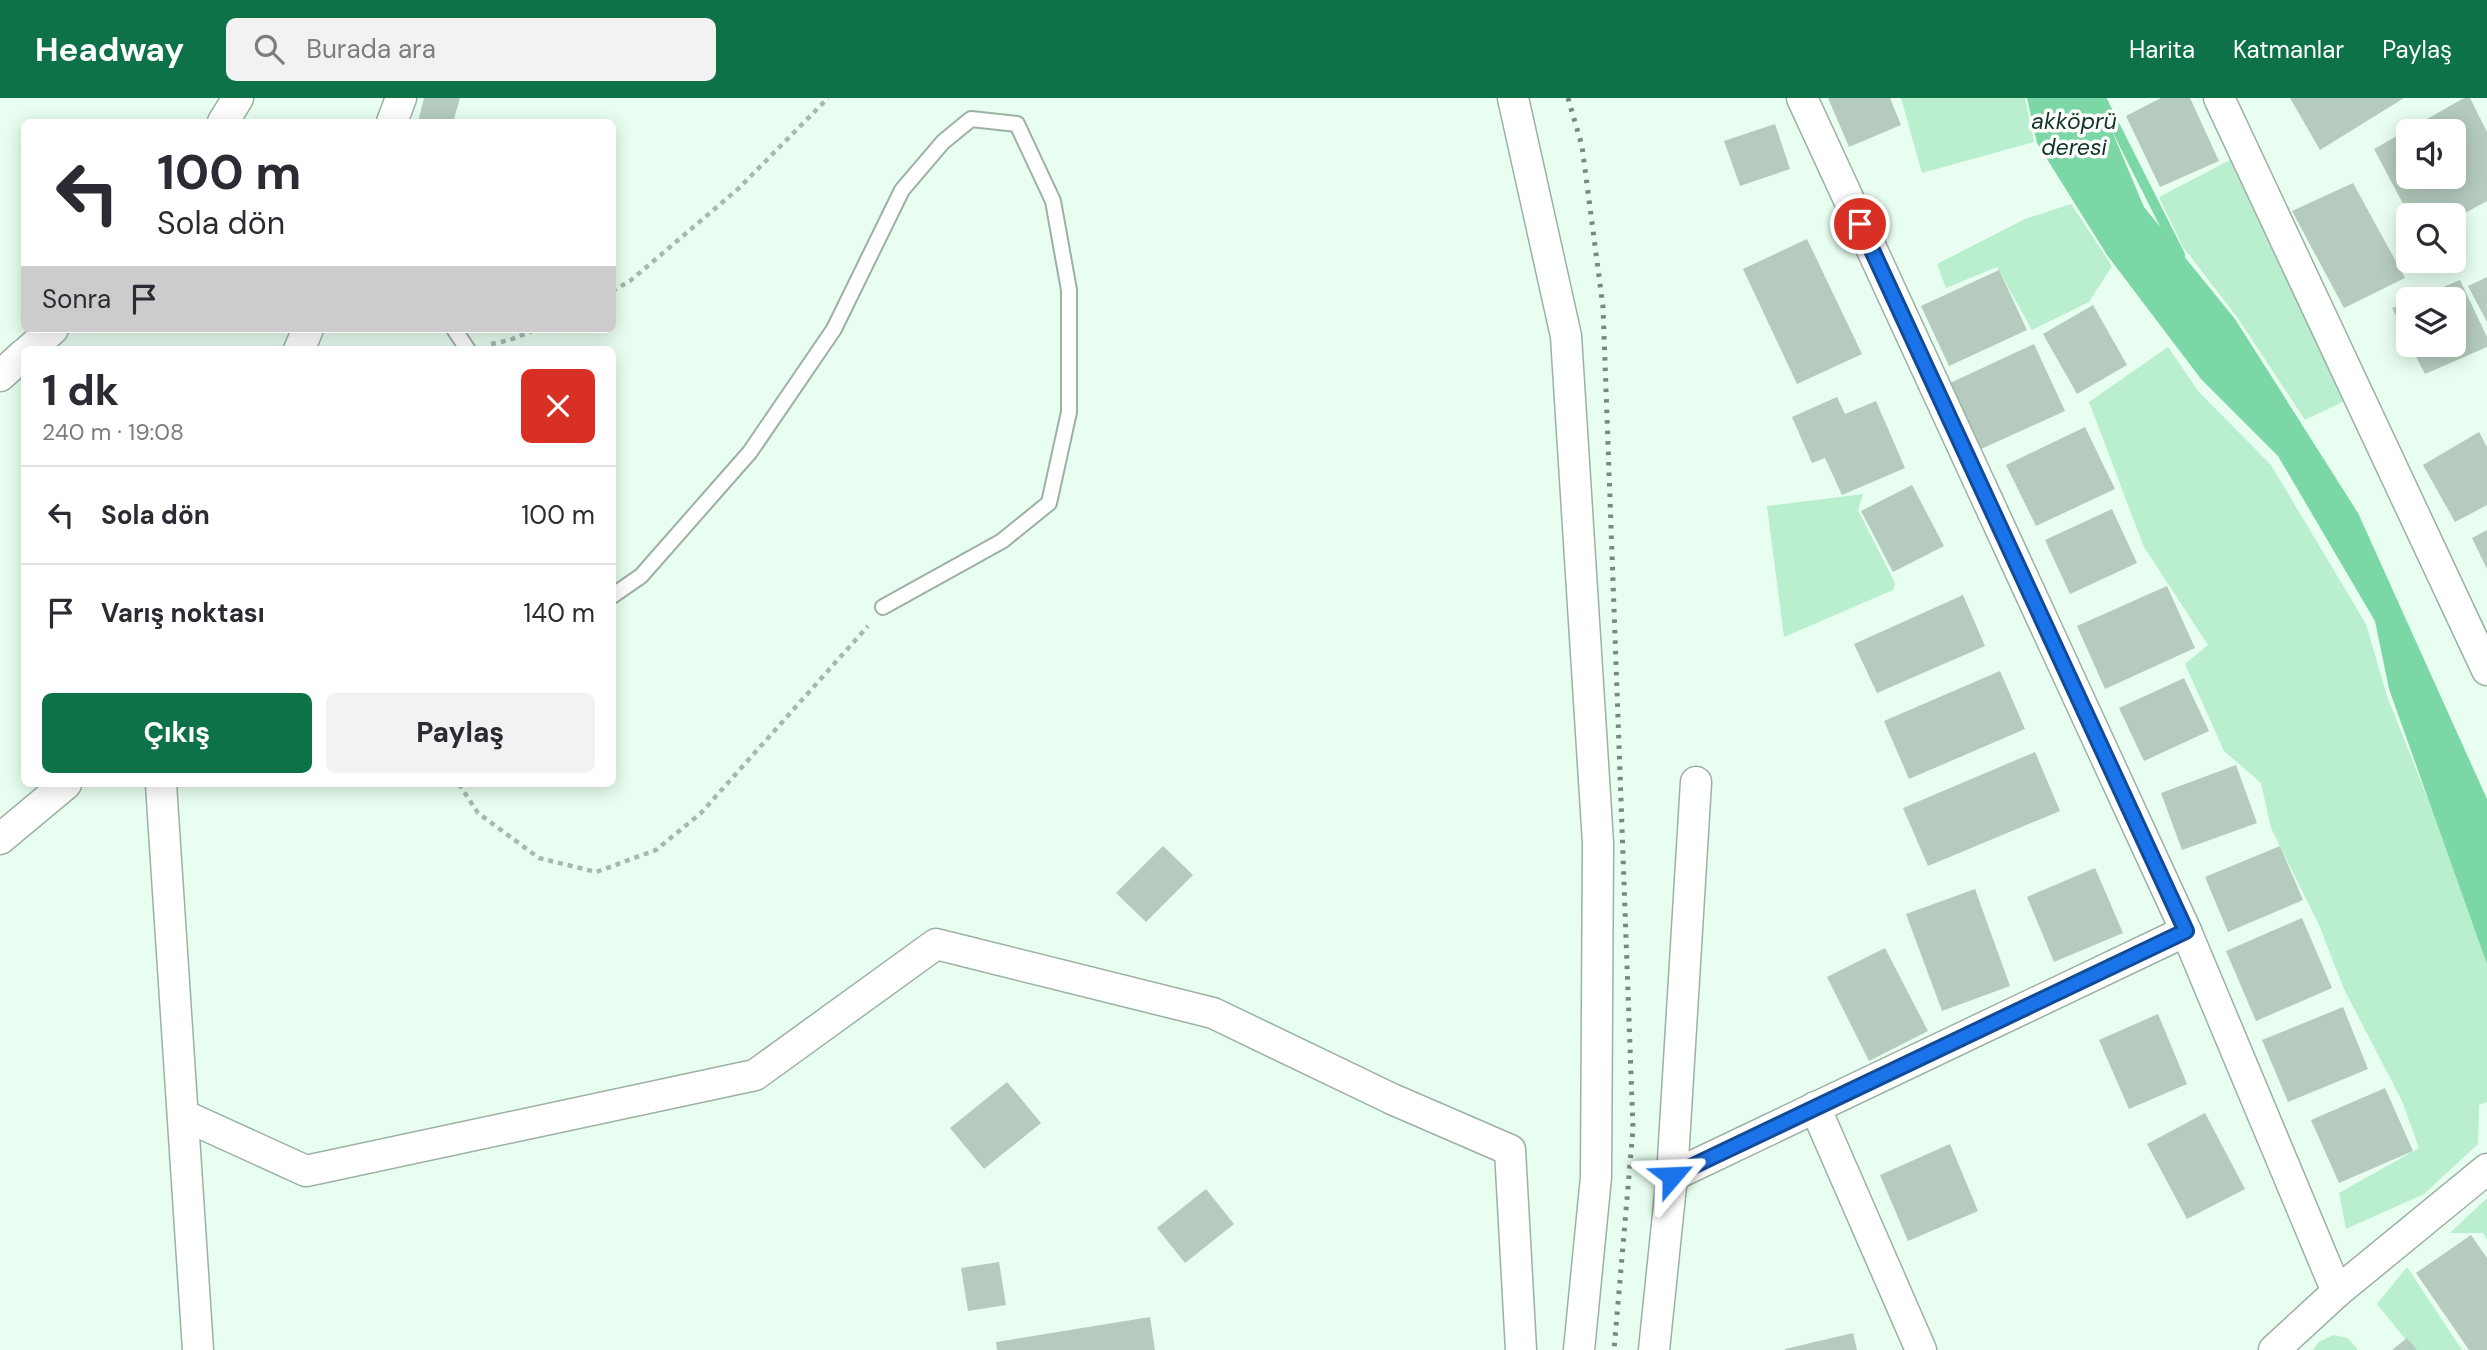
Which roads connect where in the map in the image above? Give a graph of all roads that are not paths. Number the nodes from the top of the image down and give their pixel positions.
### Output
1 (237, 98) edge
2 (401, 98) edge
3 (1513, 98) edge
4 (1802, 98) edge
5 (2218, 98) edge
6 (225, 119) edge
7 (393, 119) edge
8 (48, 333) edge
9 (34, 346) edge
10 (21, 357) edge
11 (0, 376) edge
12 (616, 593) edge
13 (883, 607) road end
14 (2487, 670) edge
15 (1696, 782) dead end
16 (62, 787) edge
17 (161, 787) edge
18 (0, 839) edge
19 (2186, 931) junction
20 (1815, 1107) junction
21 (183, 1115) junction
22 (2487, 1169) edge
23 (1672, 1176) junction
24 (2337, 1292) junction
25 (198, 1350) edge
26 (1521, 1350) edge
27 (1579, 1350) edge
28 (1654, 1350) edge
29 (1921, 1350) edge
30 (2274, 1350) edge

1 - 6 street
2 - 7 street
3 - 27 street
4 - 19 street
5 - 14 street
8 - 9 street
10 - 11 street
12 - 13 lane
15 - 23 street
16 - 18 street
17 - 21 street
19 - 20 street
19 - 24 street
20 - 23 street
20 - 29 street
21 - 25 street
21 - 26 street
22 - 24 street
23 - 28 street
24 - 30 street

